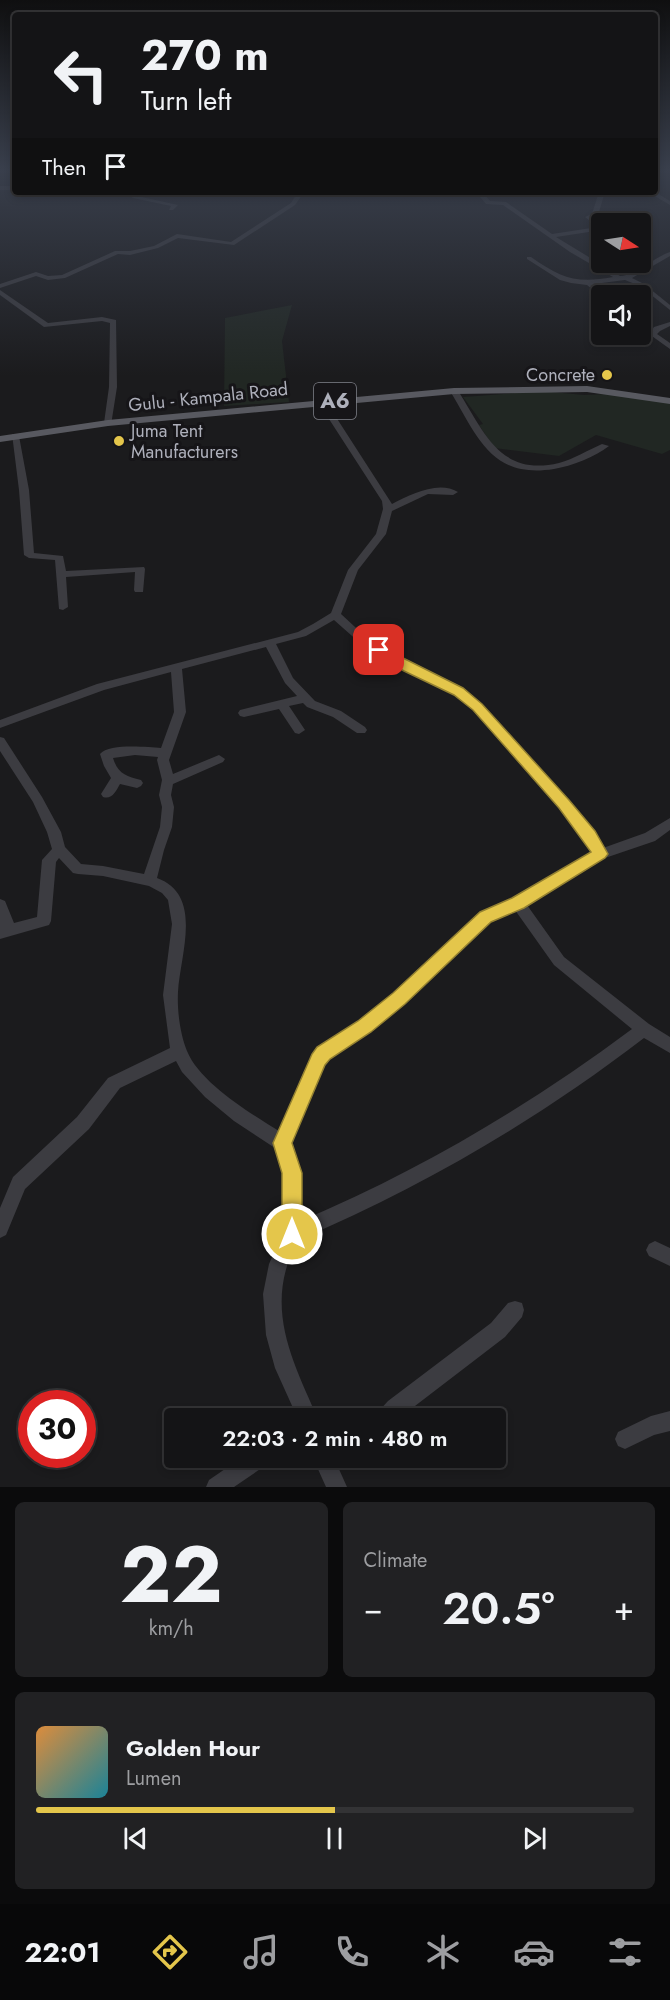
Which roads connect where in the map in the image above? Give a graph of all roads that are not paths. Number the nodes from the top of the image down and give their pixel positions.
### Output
1 (174, 237) edge
2 (188, 237) edge
3 (241, 237) edge
4 (554, 237) edge
5 (670, 254) edge
6 (529, 258) dead end
7 (619, 278) junction
8 (628, 279) junction
9 (589, 284) joint
10 (0, 286) edge
11 (0, 292) edge
12 (670, 308) edge
13 (670, 324) edge
14 (670, 347) edge
15 (454, 391) junction
16 (670, 401) edge
17 (322, 402) junction
18 (108, 423) junction
19 (15, 436) junction
20 (0, 439) edge
21 (605, 446) dead end
22 (453, 492) dead end
23 (388, 509) junction
24 (62, 574) junction
25 (139, 590) dead end
26 (63, 607) dead end
27 (335, 615) junction
28 (269, 642) junction
29 (176, 667) junction
30 (306, 698) junction
31 (281, 704) junction
32 (244, 713) dead end
33 (0, 724) edge
34 (299, 730) dead end
35 (361, 730) dead end
36 (0, 741) edge
37 (165, 753) junction
38 (219, 759) dead end
39 (118, 778) junction
40 (168, 782) junction
41 (137, 783) dead end
42 (107, 794) dead end
43 (670, 824) edge
44 (58, 850) junction
45 (600, 854) junction
46 (149, 881) junction
47 (518, 903) junction
48 (0, 905) edge
49 (5, 932) edge
50 (644, 1029) junction
51 (670, 1046) edge
52 (179, 1052) junction
53 (282, 1143) junction
54 (0, 1229) edge
55 (292, 1234) junction
56 (515, 1310) dead end
57 (303, 1408) edge
58 (395, 1408) edge
59 (670, 1421) edge
60 (625, 1439) dead end
61 (244, 1468) edge
62 (328, 1468) edge
63 (216, 1487) edge
64 (337, 1487) edge

1 - 10 street
2 - 3 street
4 - 7 street
5 - 8 street
6 - 9 street
7 - 8 street
7 - 9 street
8 - 12 street
11 - 18 street
13 - 14 street
15 - 16 main road, Gulu - Kampala Road / A6
15 - 17 main road, Gulu - Kampala Road / A6
15 - 21 street
17 - 18 main road, Gulu - Kampala Road / A6
17 - 23 street
18 - 19 main road, Gulu - Kampala Road / A6
19 - 20 main road, Gulu - Kampala Road / A6
19 - 24 street
22 - 23 street
23 - 27 street
24 - 25 street
24 - 26 street
27 - 28 street
27 - 45 street
28 - 29 street
28 - 30 street
29 - 33 street
29 - 37 street
30 - 31 street
30 - 35 street
31 - 32 street
31 - 34 street
36 - 44 street
37 - 39 street
37 - 40 street
38 - 40 street
39 - 41 street
39 - 42 street
40 - 46 street
43 - 45 street
44 - 46 street
44 - 49 street
45 - 47 street
46 - 52 street
47 - 50 street
47 - 53 street
48 - 49 street
50 - 51 street
50 - 55 street
52 - 53 street
52 - 54 street
53 - 55 street
55 - 57 street
56 - 58 street
59 - 60 street
61 - 63 street
62 - 64 street

